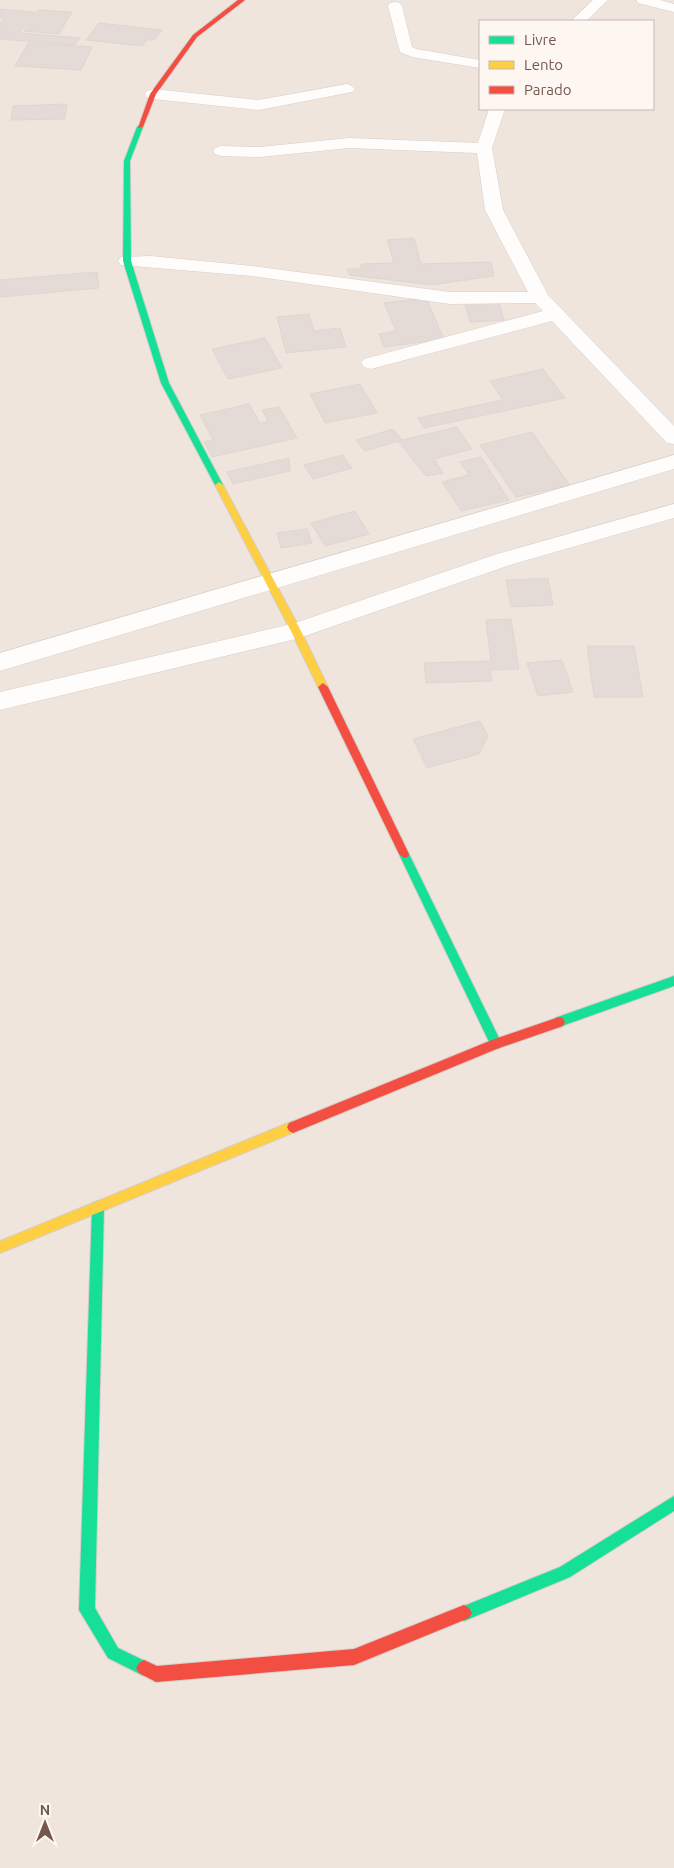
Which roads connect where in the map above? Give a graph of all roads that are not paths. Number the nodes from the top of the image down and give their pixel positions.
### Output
1 (242, 0) edge
2 (601, 0) edge
3 (643, 0) edge
4 (395, 6) dead end
5 (674, 8) edge
6 (579, 20) edge
7 (479, 64) edge
8 (347, 89) dead end
9 (153, 94) junction
10 (497, 110) edge
11 (484, 148) junction
12 (221, 150) dead end
13 (127, 261) junction
14 (540, 297) junction
15 (555, 314) junction
16 (370, 363) dead end
17 (674, 438) edge
18 (674, 462) edge
19 (674, 511) edge
20 (272, 582) junction
21 (296, 631) junction
22 (0, 662) edge
23 (0, 702) edge
24 (674, 981) edge
25 (496, 1044) junction
26 (98, 1207) junction
27 (0, 1247) edge
28 (674, 1503) edge

1 - 9 street
2 - 6 street
3 - 5 street
4 - 7 street
8 - 9 street
9 - 13 street
10 - 11 street
11 - 12 street
11 - 14 street
13 - 14 street
13 - 20 street
14 - 15 street
15 - 16 street
15 - 17 street
18 - 20 street
19 - 21 street
20 - 21 street
20 - 22 street
21 - 23 street
21 - 25 street
24 - 25 street
25 - 26 street
26 - 27 street
26 - 28 street

